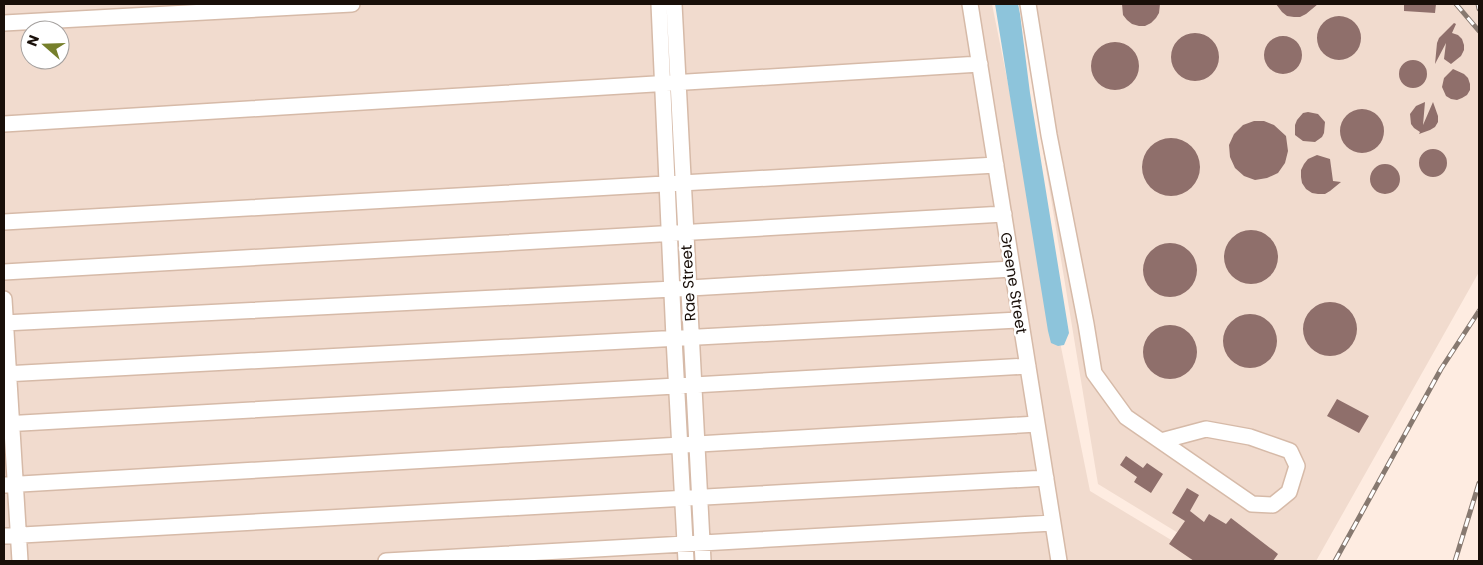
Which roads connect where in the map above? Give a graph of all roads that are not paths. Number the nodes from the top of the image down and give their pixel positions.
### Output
1 (352, 4) edge
2 (659, 4) edge
3 (674, 4) edge
4 (970, 4) edge
5 (1028, 4) edge
6 (4, 23) edge
7 (980, 64) junction
8 (670, 83) junction
9 (4, 124) edge
10 (996, 165) junction
11 (683, 183) junction
12 (667, 184) junction
13 (1004, 214) junction
14 (4, 222) edge
15 (686, 233) junction
16 (670, 234) junction
17 (1012, 269) junction
18 (4, 272) edge
19 (688, 288) junction
20 (672, 289) junction
21 (4, 299) edge
22 (1020, 320) junction
23 (4, 323) edge
24 (691, 337) junction
25 (674, 338) junction
26 (1028, 366) junction
27 (6, 374) edge
28 (693, 385) junction
29 (677, 386) junction
30 (8, 423) edge
31 (1037, 424) junction
32 (1161, 441) junction
33 (697, 445) junction
34 (680, 446) junction
35 (1046, 478) junction
36 (9, 484) edge
37 (699, 498) junction
38 (682, 499) junction
39 (1053, 523) junction
40 (11, 535) edge
41 (702, 543) junction
42 (685, 544) junction
43 (20, 561) edge
44 (386, 561) edge
45 (686, 561) edge
46 (703, 561) edge
47 (1059, 561) edge

1 - 6 street
2 - 8 street, Rae Street
3 - 8 street, Rae Street
4 - 7 street, Greene Street
5 - 32 street
7 - 8 street
7 - 10 street, Greene Street
8 - 9 street
8 - 11 street, Rae Street
8 - 12 street, Rae Street
10 - 11 street
10 - 13 street, Greene Street
11 - 12 street
11 - 15 street, Rae Street
12 - 14 street
12 - 16 street, Rae Street
13 - 15 street
13 - 17 street, Greene Street
15 - 16 street
15 - 19 street, Rae Street
16 - 18 street
16 - 20 street, Rae Street
17 - 19 street
17 - 22 street, Greene Street
19 - 20 street
19 - 24 street, Rae Street
20 - 23 street
20 - 25 street, Rae Street
21 - 23 street
22 - 24 street
22 - 26 street, Greene Street
23 - 27 street
24 - 25 street
24 - 28 street, Rae Street
25 - 27 street
25 - 29 street, Rae Street
26 - 28 street
26 - 31 street, Greene Street
27 - 30 street
28 - 29 street
28 - 33 street, Rae Street
29 - 30 street
29 - 34 street, Rae Street
30 - 36 street
31 - 33 street
31 - 35 street, Greene Street
32 - 32 street
33 - 34 street
33 - 37 street, Rae Street
34 - 36 street
34 - 38 street, Rae Street
35 - 37 street
35 - 39 street, Greene Street
36 - 40 street
37 - 38 street
37 - 41 street, Rae Street
38 - 40 street
38 - 42 street, Rae Street
39 - 41 street
39 - 47 street, Greene Street
40 - 43 street
41 - 42 street
41 - 46 street, Rae Street
42 - 44 street
42 - 45 street, Rae Street

